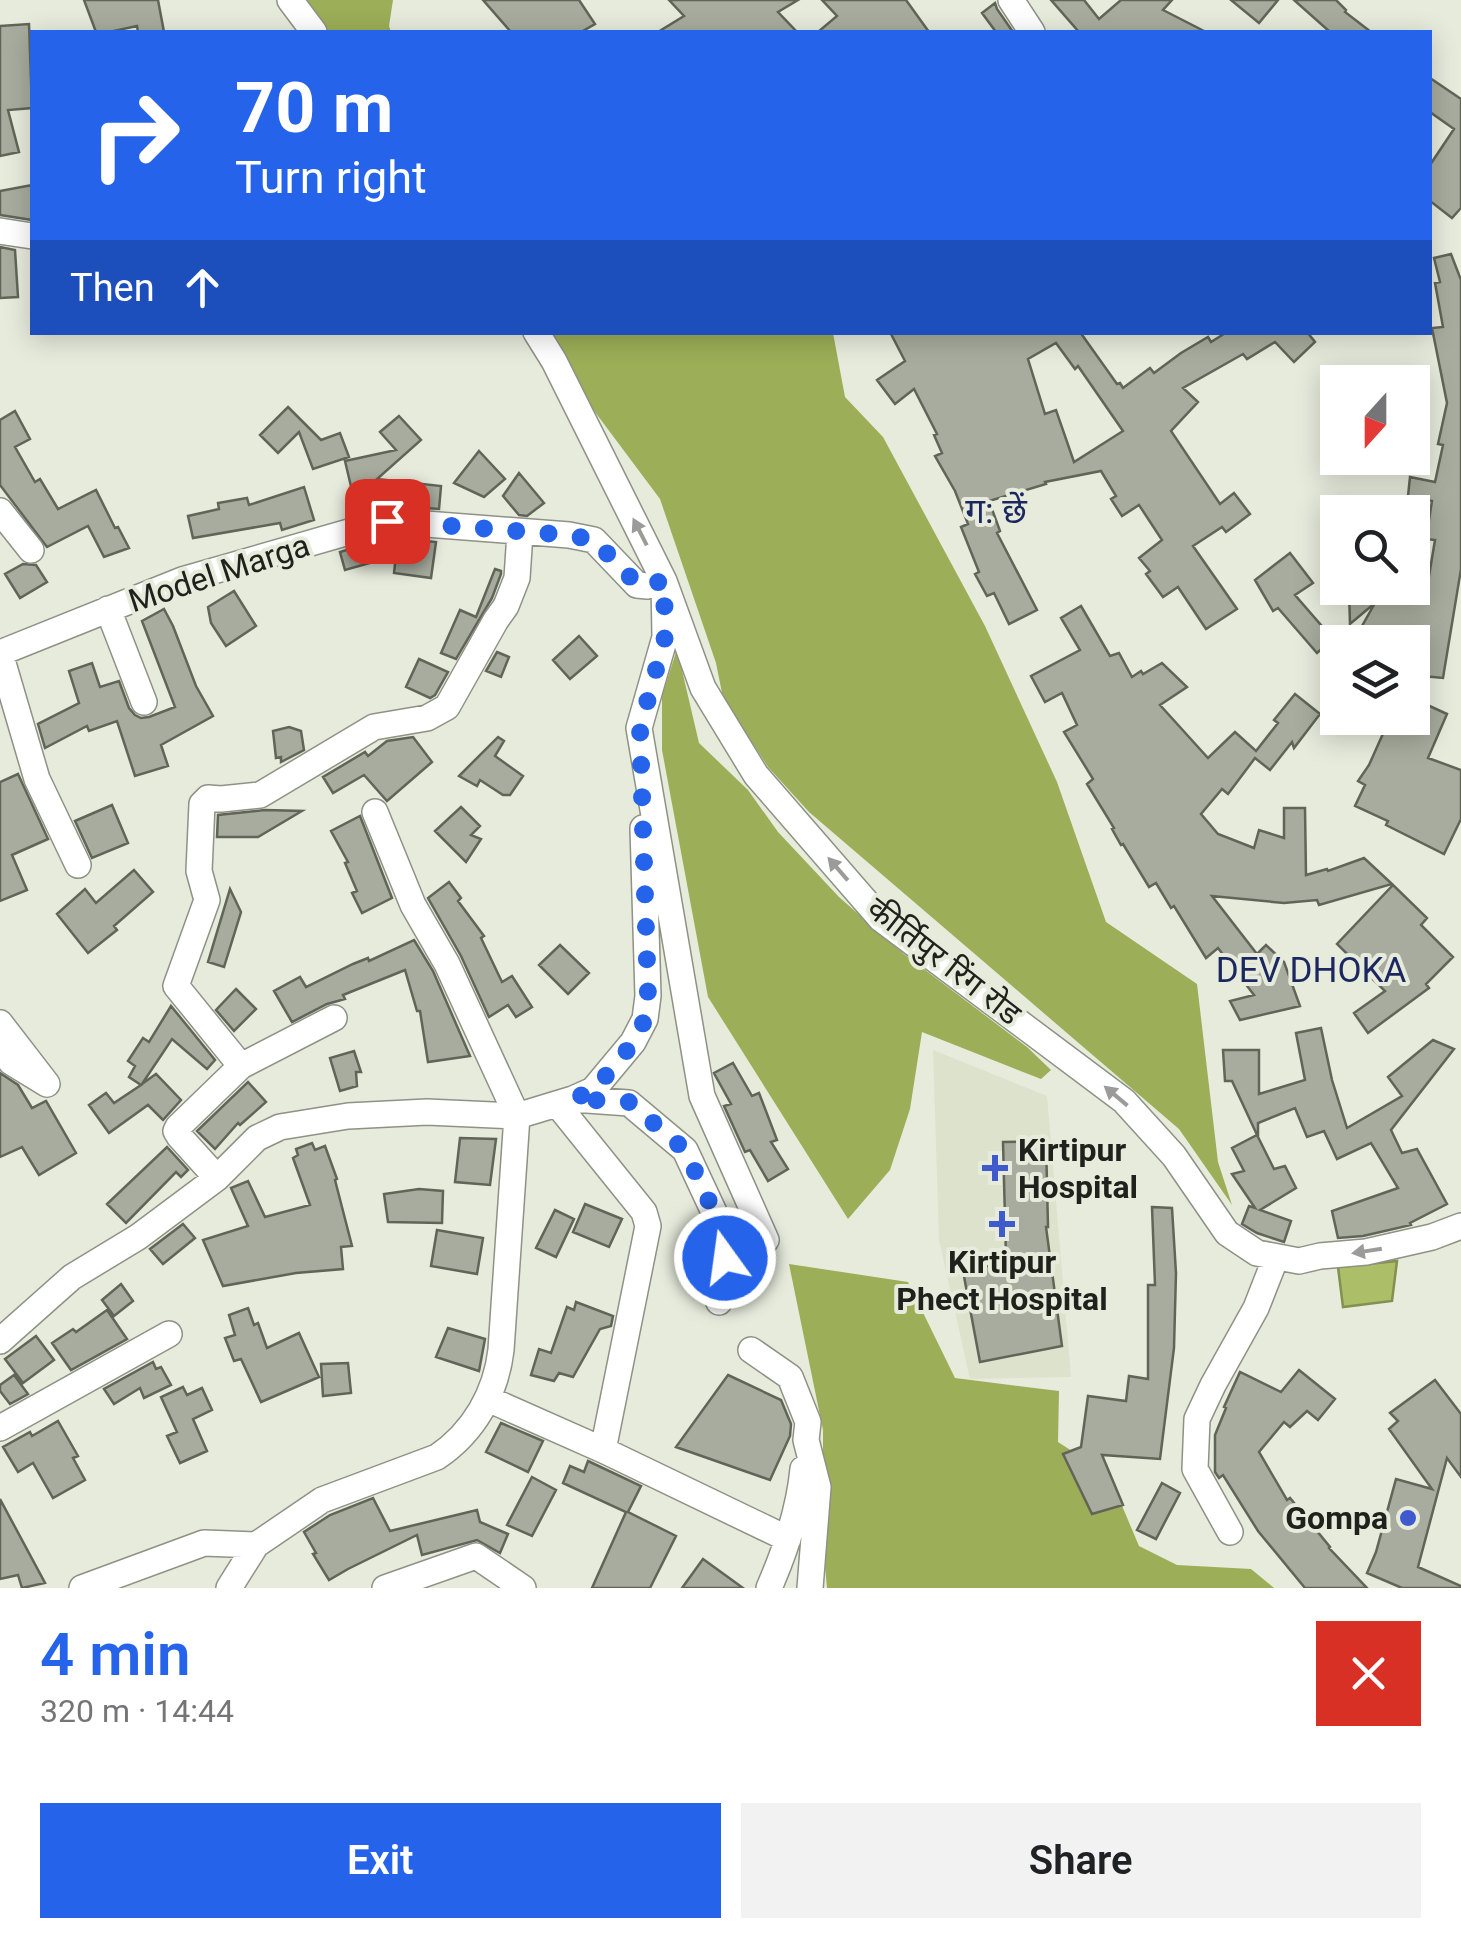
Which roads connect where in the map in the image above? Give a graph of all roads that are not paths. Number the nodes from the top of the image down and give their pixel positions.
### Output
1 (290, 0) edge
2 (1011, 0) edge
3 (312, 30) edge
4 (1031, 30) edge
5 (0, 231) edge
6 (30, 236) edge
7 (538, 335) edge
8 (0, 512) edge
9 (520, 533) junction
10 (31, 550) dead end
11 (664, 580) junction
12 (108, 609) junction
13 (0, 653) edge
14 (144, 702) dead end
15 (640, 728) junction
16 (376, 812) dead end
17 (78, 865) dead end
18 (334, 1018) dead end
19 (0, 1023) edge
20 (0, 1036) edge
21 (241, 1066) junction
22 (565, 1101) junction
23 (517, 1116) junction
24 (217, 1178) junction
25 (1461, 1226) edge
26 (1276, 1257) junction
27 (170, 1334) dead end
28 (0, 1341) edge
29 (751, 1350) dead end
30 (488, 1399) junction
31 (0, 1428) edge
32 (806, 1440) junction
33 (604, 1450) junction
34 (1230, 1532) dead end
35 (788, 1540) junction
36 (256, 1545) junction
37 (82, 1588) edge
38 (230, 1588) edge
39 (385, 1588) edge
40 (523, 1588) edge
41 (768, 1588) edge
42 (810, 1588) edge

1 - 3 street
2 - 4 street
5 - 6 street
11 -> 7 street, कीर्तिपुर रिंग रोड
8 - 10 street
9 - 11 street, Model Marga
9 - 12 street, Model Marga
9 - 21 street
11 - 15 street
26 -> 11 street, कीर्तिपुर रिंग रोड
12 - 13 street, Model Marga
12 - 14 street
13 - 17 street
15 - 22 street
15 - 22 street
16 - 23 street
18 - 21 street
19 - 20 street
21 - 24 street
22 - 23 street
22 - 33 street
23 - 24 street
23 - 30 street
24 - 28 street
25 -> 26 street, कीर्तिपुर रिंग रोड
26 - 34 street
27 - 31 street
29 - 32 street
30 - 33 street
30 - 36 street
32 - 35 street
32 - 42 street
33 - 35 street
35 - 41 street
36 - 37 street
36 - 38 street
39 - 40 street

